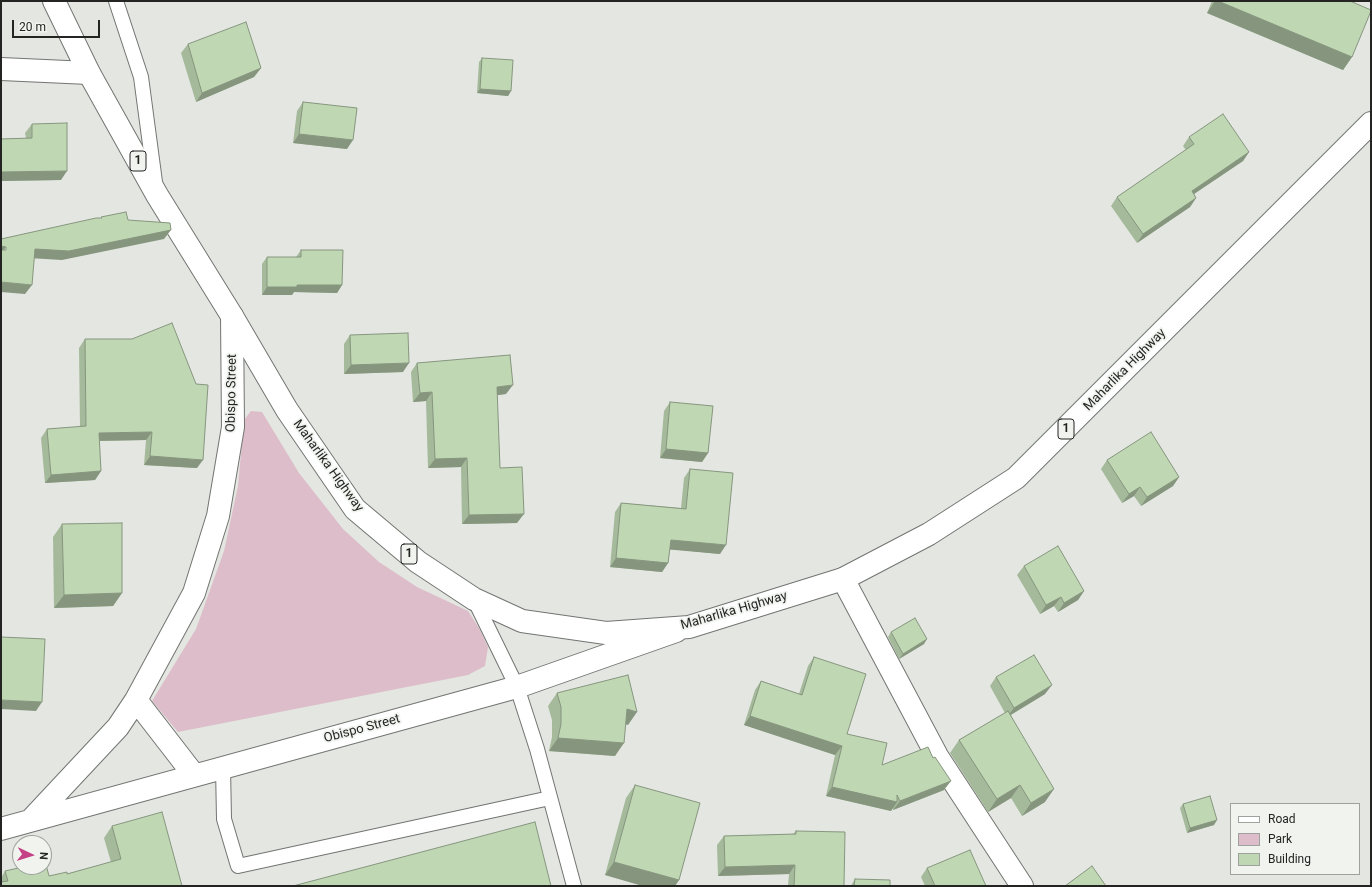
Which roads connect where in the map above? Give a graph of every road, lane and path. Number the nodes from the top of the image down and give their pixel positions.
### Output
1 (54, 1) edge
2 (116, 1) edge
3 (89, 73) junction
4 (3, 75) edge
5 (1371, 123) edge
6 (157, 195) junction
7 (232, 316) junction
8 (843, 579) junction
9 (474, 600) junction
10 (688, 627) junction
11 (517, 687) junction
12 (136, 700) junction
13 (223, 767) junction
14 (194, 776) junction
15 (550, 798) junction
16 (31, 820) junction
17 (1, 829) edge
18 (574, 886) edge
19 (1022, 886) edge

1 - 3 main road, Maharlika Highway / 1
2 - 6 lane
3 - 4 main road
3 - 6 main road, Maharlika Highway / 1
5 - 8 main road, Maharlika Highway / 1
6 - 7 main road, Maharlika Highway / 1
7 - 9 main road, Maharlika Highway / 1
7 - 12 main road, Obispo Street
8 - 10 main road, Maharlika Highway / 1
8 - 19 main road
9 - 10 main road, Maharlika Highway / 1
9 - 11 lane
10 - 11 main road, Obispo Street
11 - 13 main road, Obispo Street
11 - 15 lane
12 - 14 main road
12 - 16 main road, Obispo Street
13 - 14 main road, Obispo Street
13 - 15 lane
14 - 16 main road, Obispo Street
15 - 18 lane
16 - 17 main road, Obispo Street

